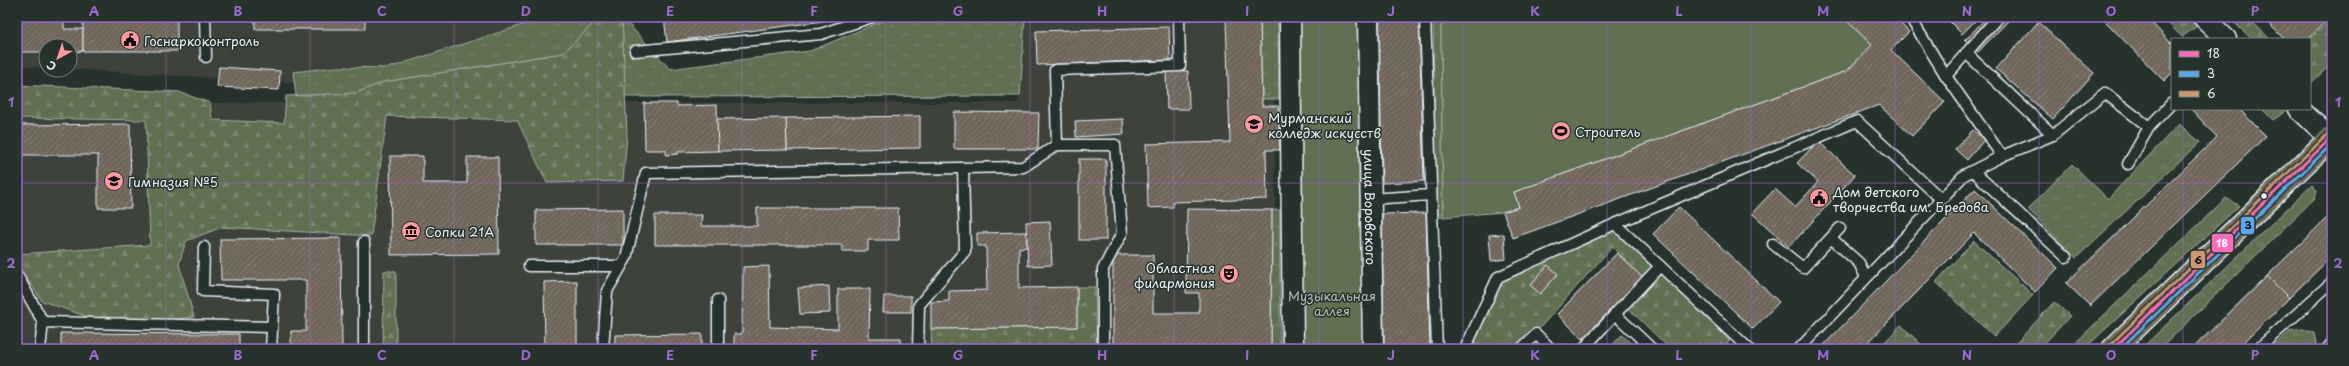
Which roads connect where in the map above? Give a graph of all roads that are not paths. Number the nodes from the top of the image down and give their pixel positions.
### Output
1 (205, 17) edge
2 (872, 17) edge
3 (1178, 17) edge
4 (1290, 17) edge
5 (1368, 17) edge
6 (1425, 17) edge
7 (1910, 17) edge
8 (1998, 17) edge
9 (2203, 17) edge
10 (2225, 38) edge
11 (635, 51) dead end
12 (1966, 53) junction
13 (206, 57) dead end
14 (1946, 76) junction
15 (2171, 104) edge
16 (2300, 110) edge
17 (2149, 127) junction
18 (2053, 135) junction
19 (2332, 138) edge
20 (1057, 146) junction
21 (2002, 156) junction
22 (2128, 164) dead end
23 (963, 168) junction
24 (1973, 171) junction
25 (1431, 195) junction
26 (1370, 199) junction
27 (1941, 199) junction
28 (1615, 224) junction
29 (1840, 228) dead end
30 (1831, 238) junction
31 (364, 242) dead end
32 (1773, 244) dead end
33 (204, 247) dead end
34 (2066, 257) dead end
35 (529, 266) dead end
36 (621, 266) junction
37 (1660, 266) junction
38 (18, 277) edge
39 (1866, 277) junction
40 (2332, 282) edge
41 (718, 300) dead end
42 (1615, 314) junction
43 (42, 322) junction
44 (272, 327) junction
45 (2332, 344) edge
46 (40, 349) edge
47 (271, 349) edge
48 (364, 349) edge
49 (603, 349) edge
50 (718, 349) edge
51 (918, 349) edge
52 (1103, 349) edge
53 (1293, 349) edge
54 (1373, 349) edge
55 (1437, 349) edge
56 (1465, 349) edge
57 (1521, 349) edge
58 (1551, 349) edge
59 (1583, 349) edge
60 (1652, 349) edge
61 (1749, 349) edge
62 (1798, 349) edge
63 (2113, 349) edge
64 (2258, 349) edge
65 (2327, 349) edge

1 - 13 lane
2 - 11 lane
3 - 20 lane
4 - 53 street
5 - 26 street, улица Воровского
6 - 25 lane
7 - 14 lane
8 - 12 lane
9 - 10 street
12 - 14 lane
12 - 18 lane
14 - 21 lane
15 - 17 lane
16 - 19 street
17 - 18 lane
17 - 22 lane
18 - 21 lane
19 - 63 main road
20 - 23 lane
20 - 52 lane
21 - 24 lane
23 - 36 lane
23 - 51 lane
24 - 27 lane
24 - 34 lane
25 - 26 lane
25 - 55 lane
26 - 54 street, улица Воровского
27 - 28 lane
27 - 39 lane
28 - 37 lane
28 - 56 lane
29 - 30 lane
30 - 32 lane
30 - 39 lane
31 - 48 lane
33 - 44 lane
35 - 36 lane
36 - 49 lane
37 - 42 lane
37 - 61 lane
38 - 43 lane
39 - 62 lane
40 - 64 lane
41 - 50 lane
42 - 59 lane
42 - 60 lane
43 - 44 lane
43 - 46 lane
44 - 47 lane
45 - 65 lane
57 - 58 lane

